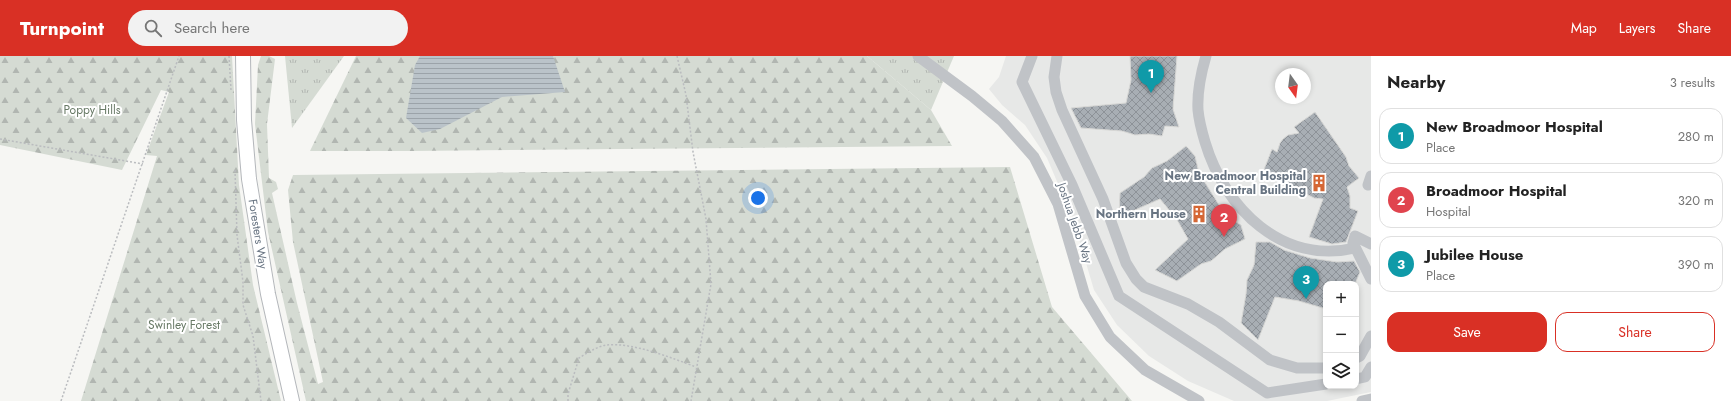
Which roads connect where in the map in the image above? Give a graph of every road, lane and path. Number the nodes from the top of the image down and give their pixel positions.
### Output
1 (179, 56) edge
2 (228, 56) edge
3 (677, 56) edge
4 (918, 56) edge
5 (1032, 56) edge
6 (1057, 56) edge
7 (1206, 56) edge
8 (245, 59) edge
9 (231, 95) dead end
10 (0, 139) edge
11 (143, 164) junction
12 (235, 165) dead end
13 (1371, 244) edge
14 (1355, 248) junction
15 (1371, 279) edge
16 (1371, 336) edge
17 (1359, 356) edge
18 (1371, 366) edge
19 (696, 367) junction
20 (1323, 368) edge
21 (1359, 379) edge
22 (1323, 384) edge
23 (1371, 398) edge
24 (61, 401) edge
25 (261, 401) edge
26 (292, 401) edge
27 (568, 401) edge
28 (691, 401) edge
29 (1199, 401) edge
30 (1362, 401) edge

1 - 11 path
2 - 9 path
3 - 19 path
4 - 29 lane, Joshua Jebb Way
5 - 22 lane
6 - 20 lane
7 - 14 lane
8 - 26 main road, Foresters Way
10 - 11 path
11 - 24 path
12 - 25 path
13 - 14 lane
14 - 15 lane
16 - 17 lane
18 - 21 lane
19 - 27 path
19 - 28 path
23 - 30 lane

